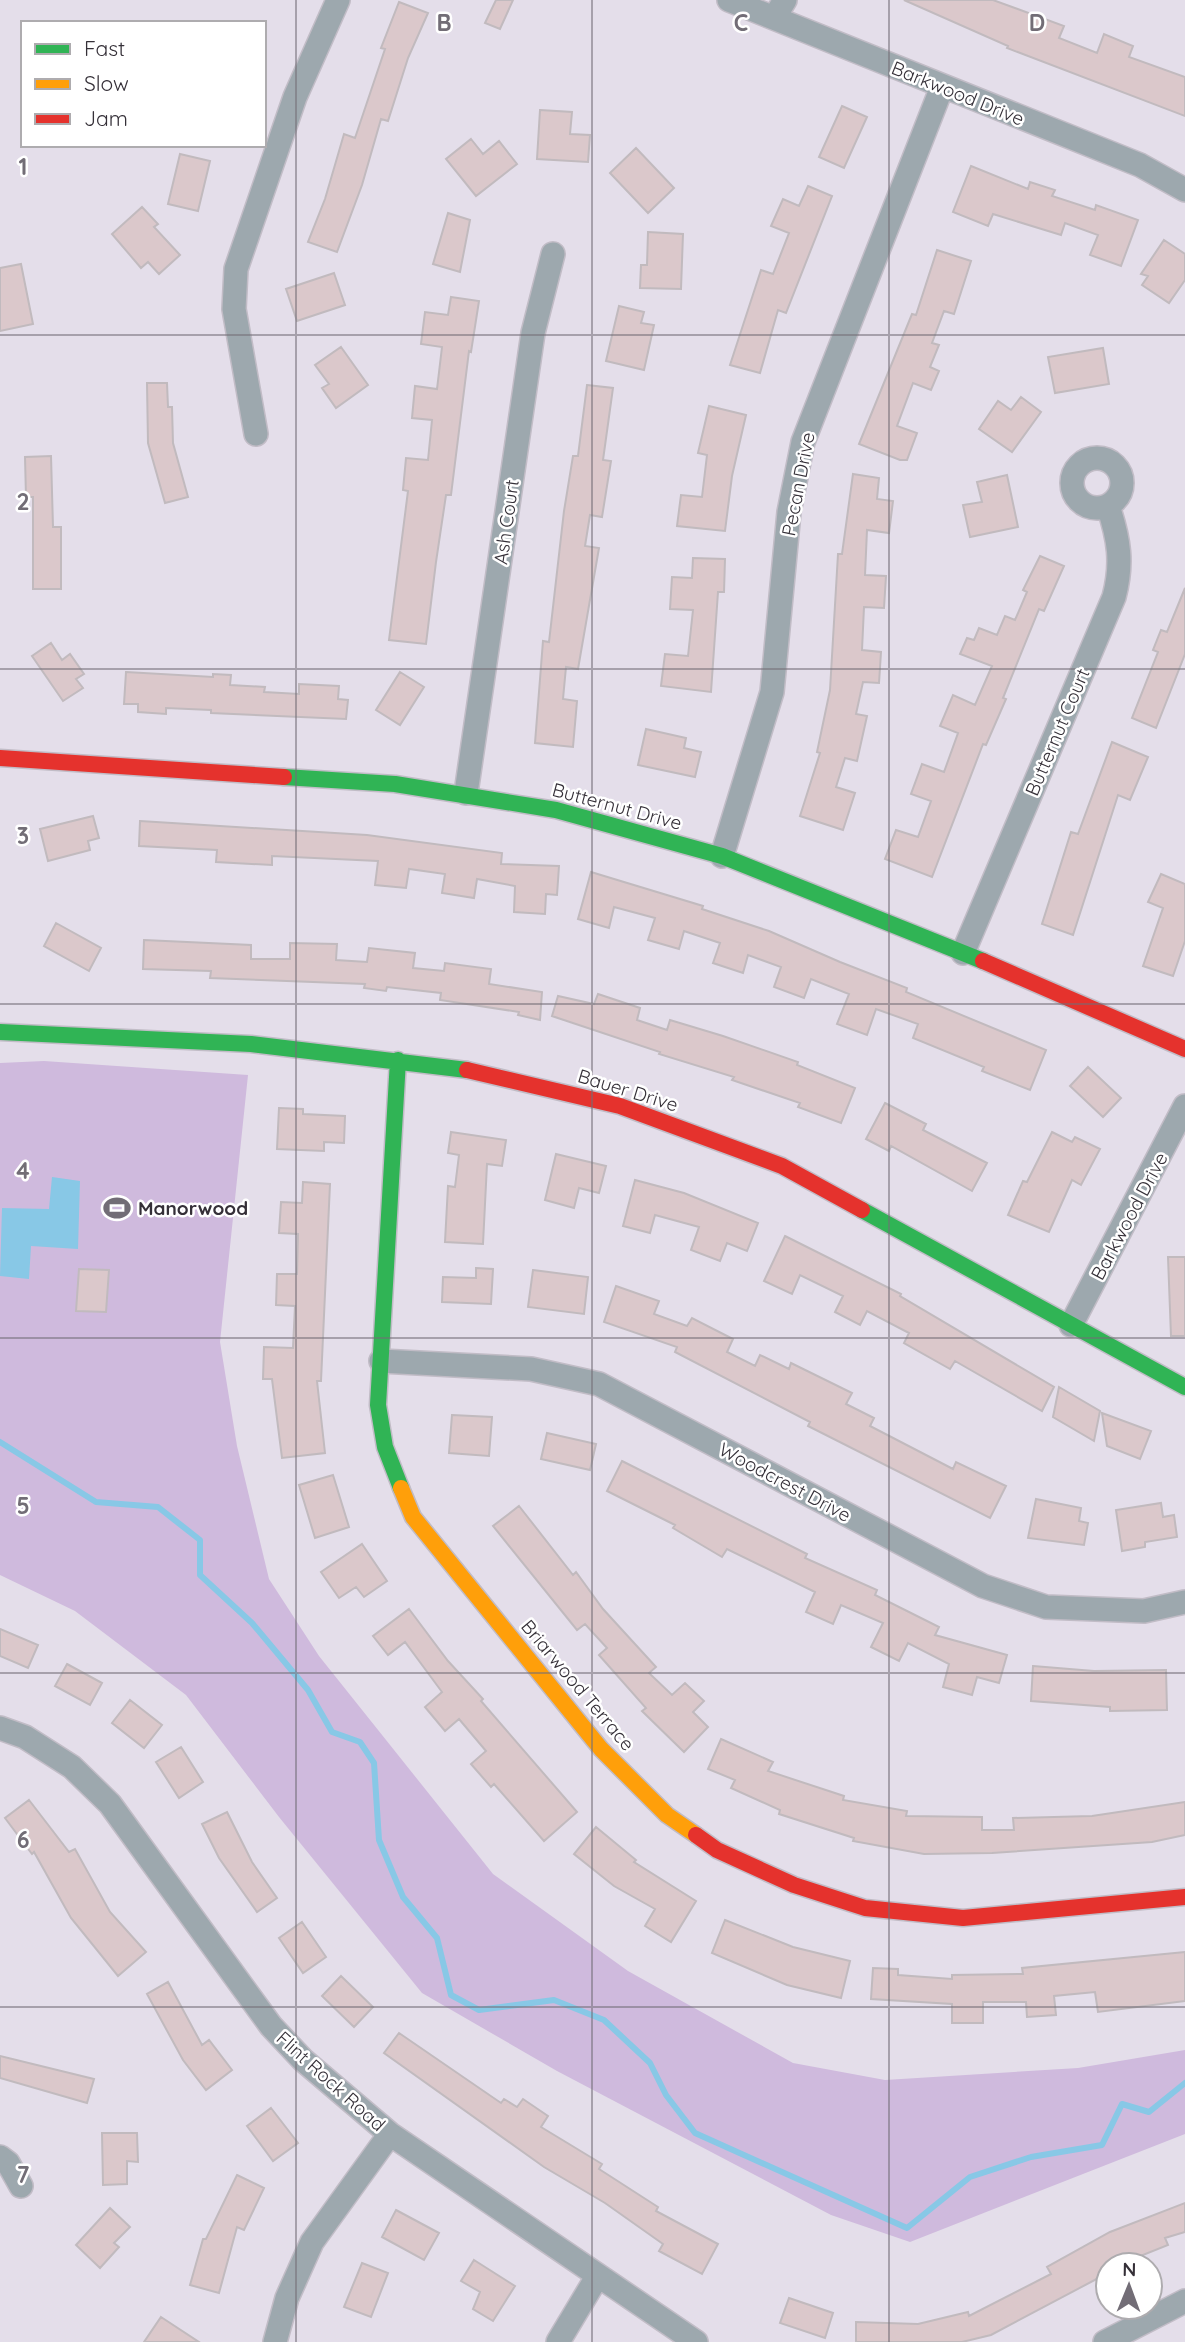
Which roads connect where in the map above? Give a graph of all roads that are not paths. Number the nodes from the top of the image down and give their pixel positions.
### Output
1 (338, 0) edge
2 (729, 0) edge
3 (779, 9) edge
4 (942, 87) junction
5 (1185, 190) edge
6 (553, 254) dead end
7 (256, 434) dead end
8 (1108, 506) dead end
9 (0, 758) edge
10 (466, 793) junction
11 (722, 856) junction
12 (963, 953) junction
13 (0, 1032) edge
14 (1185, 1049) edge
15 (398, 1060) junction
16 (1185, 1106) edge
17 (1071, 1325) junction
18 (381, 1361) junction
19 (1185, 1387) edge
20 (1185, 1602) edge
21 (0, 1728) edge
22 (1185, 1897) edge
23 (390, 2134) junction
24 (0, 2157) edge
25 (21, 2186) dead end
26 (597, 2277) junction
27 (1185, 2301) edge
28 (275, 2342) edge
29 (558, 2342) edge
30 (696, 2342) edge
31 (1105, 2342) edge

1 - 7 street
2 - 3 street, Barkwood Drive
3 - 4 street, Barkwood Drive
4 - 5 street, Barkwood Drive
4 - 11 street, Pecan Drive
6 - 10 street, Ash Court
8 - 12 street, Butternut Court
9 - 10 street, Butternut Drive
10 - 11 street, Butternut Drive
11 - 12 street, Butternut Drive
12 - 14 street, Butternut Drive
13 - 15 street, Bauer Drive
15 - 17 street, Bauer Drive
15 - 18 street, Briarwood Terrace
16 - 17 street, Barkwood Drive
17 - 19 street, Bauer Drive
18 - 20 street, Woodcrest Drive
18 - 22 street, Briarwood Terrace
21 - 23 street, Flint Rock Road
23 - 26 street, Flint Rock Road
23 - 28 street
24 - 25 street
26 - 29 street
26 - 30 street, Flint Rock Road
27 - 31 street

